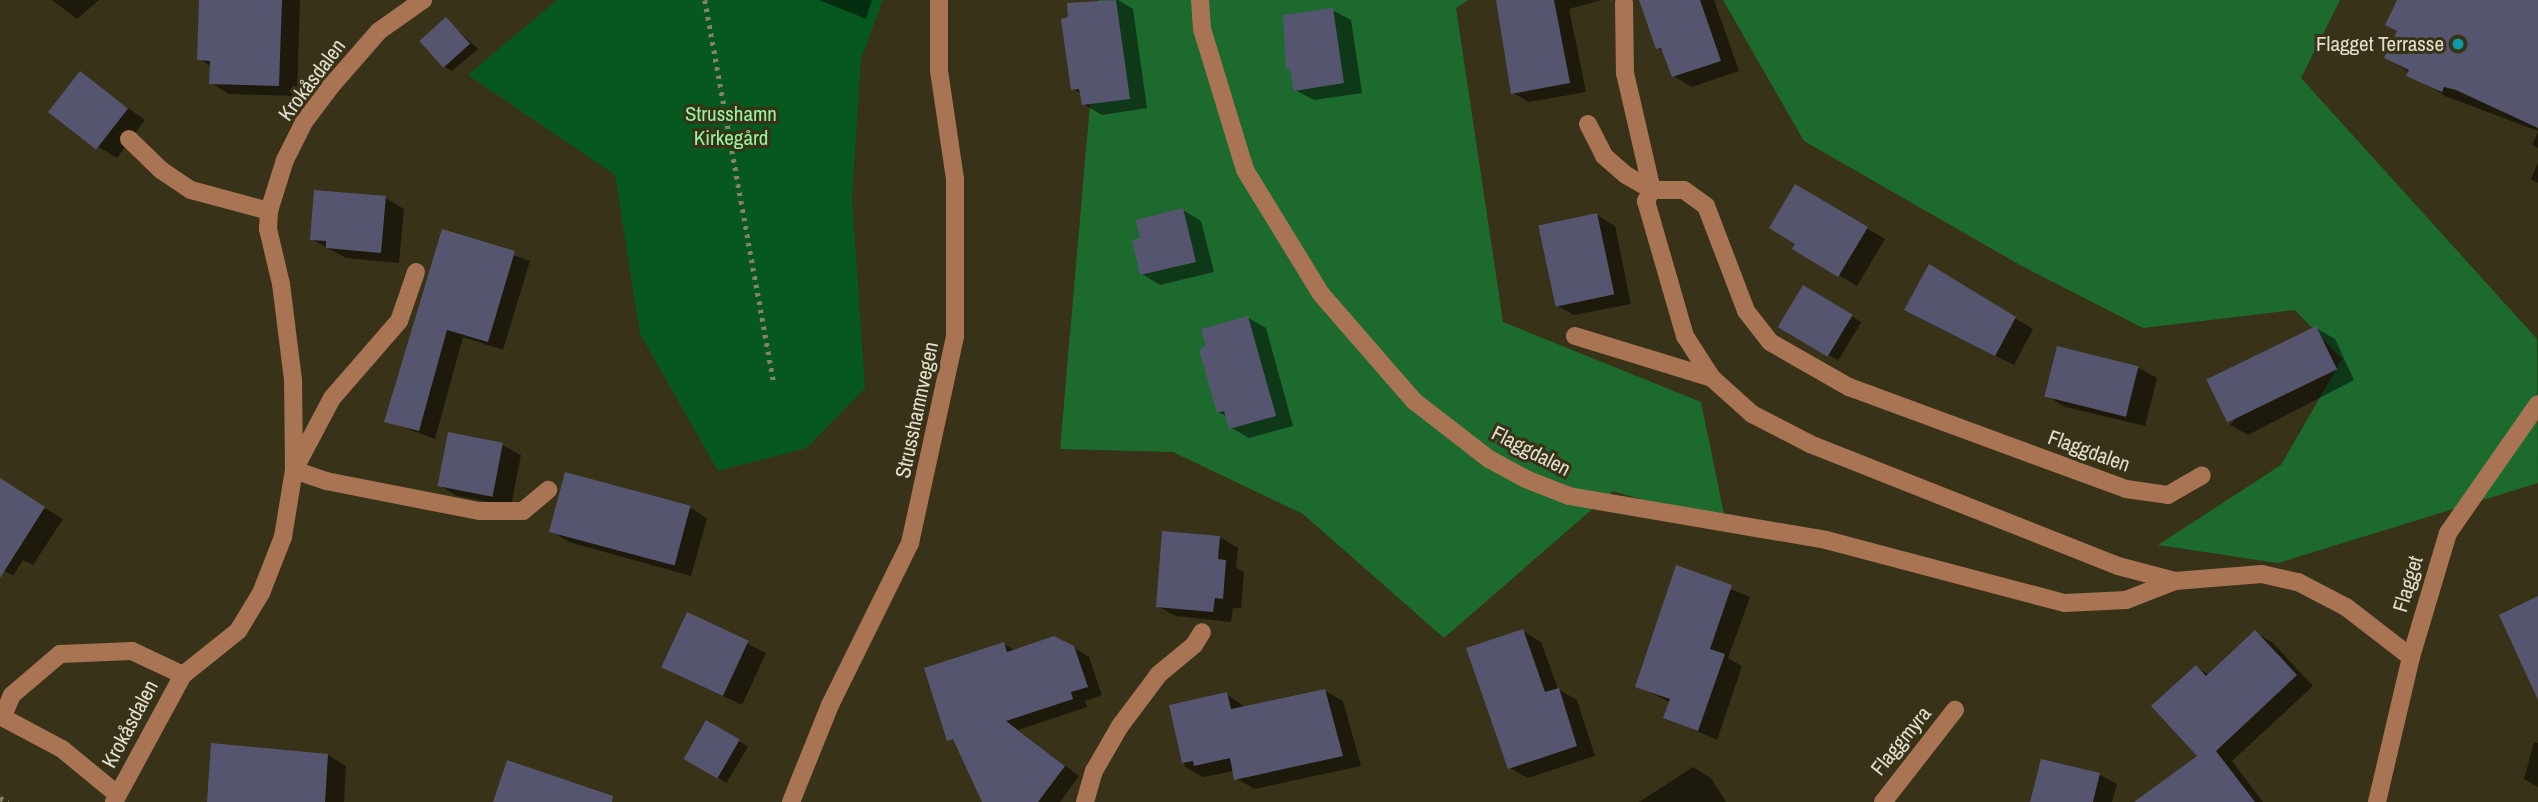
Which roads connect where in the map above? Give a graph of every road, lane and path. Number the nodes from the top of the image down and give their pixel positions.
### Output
1 (423, 0) edge
2 (705, 0) edge
3 (939, 0) edge
4 (1200, 0) edge
5 (1624, 3) dead end
6 (1588, 124) dead end
7 (129, 139) dead end
8 (1652, 190) junction
9 (268, 211) junction
10 (416, 272) dead end
11 (1575, 336) dead end
12 (1712, 378) junction
13 (774, 384) dead end
14 (2534, 408) edge
15 (294, 470) junction
16 (2202, 475) dead end
17 (548, 490) dead end
18 (2175, 581) junction
19 (1202, 632) dead end
20 (2411, 657) junction
21 (183, 675) junction
22 (1955, 710) dead end
23 (2, 716) edge
24 (0, 798) edge
25 (116, 799) edge
26 (8, 802) edge
27 (791, 802) edge
28 (1085, 802) edge
29 (1883, 802) edge
30 (2377, 802) edge

1 - 9 street, Krokåsdalen
2 - 13 path
3 - 27 street, Strusshamnvegen
4 - 18 street, Flaggdalen
5 - 8 street, Flaggdalen
6 - 8 street
7 - 9 street
8 - 12 street, Flaggdalen
8 - 16 street, Flaggdalen
9 - 15 street, Krokåsdalen
10 - 15 street, Krokåsdalen
11 - 12 street, Flaggdalen
12 - 18 street, Flaggdalen
14 - 20 street, Flagget
15 - 17 street
15 - 21 street, Krokåsdalen
18 - 20 street, Flaggdalen
19 - 28 street
20 - 30 street, Flagget
21 - 23 street, Krokåsdalen
21 - 25 street, Krokåsdalen
22 - 29 street, Flaggmyra
23 - 25 street, Krokåsdalen
24 - 26 path

